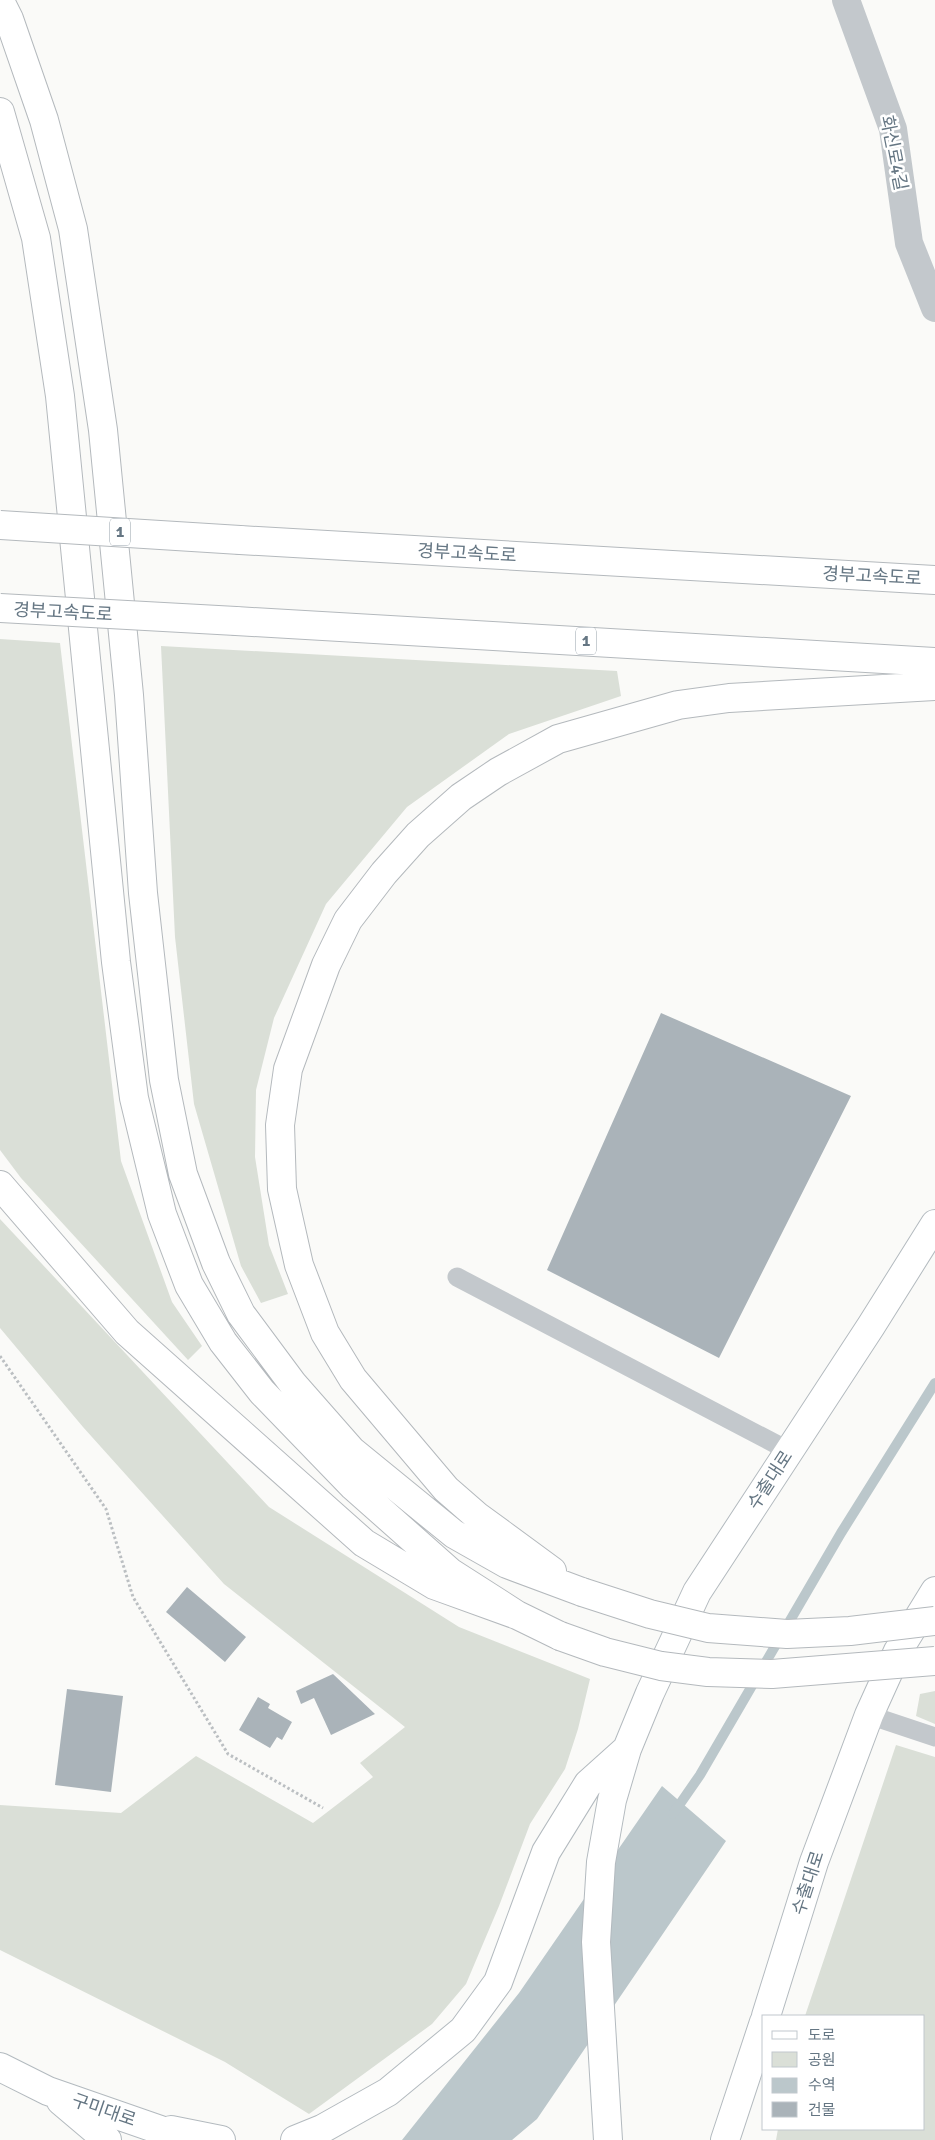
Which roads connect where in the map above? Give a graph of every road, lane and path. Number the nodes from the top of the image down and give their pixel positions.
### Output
1 (846, 0) edge
2 (0, 1) edge
3 (0, 112) edge
4 (935, 308) edge
5 (0, 525) edge
6 (935, 580) edge
7 (0, 608) edge
8 (935, 662) edge
9 (935, 686) edge
10 (0, 1185) edge
11 (935, 1224) edge
12 (457, 1277) dead end
13 (0, 1356) edge
14 (789, 1451) junction
15 (935, 1591) edge
16 (582, 1592) junction
17 (517, 1616) junction
18 (935, 1621) edge
19 (935, 1661) edge
20 (869, 1715) junction
21 (935, 1737) edge
22 (627, 1749) junction
23 (323, 1808) dead end
24 (766, 2015) edge
25 (762, 2028) edge
26 (0, 2067) edge
27 (48, 2090) junction
28 (737, 2107) junction
29 (142, 2123) junction
30 (107, 2140) edge
31 (189, 2140) edge
32 (221, 2140) edge
33 (295, 2140) edge
34 (608, 2140) edge
35 (725, 2140) edge
36 (737, 2140) edge

1 - 4 street, 화신로4길
2 - 16 main road
3 - 17 main road
5 - 6 main road, 경부고속도로 / 1, bridge
7 - 8 main road, 경부고속도로 / 1, bridge
9 - 16 main road
10 - 17 main road
11 - 14 main road, 수출대로
12 - 14 lane
13 - 23 path
14 - 22 main road, 수출대로
15 - 20 main road, 수출대로
16 - 18 main road, bridge
17 - 19 main road, bridge
20 - 21 lane
20 - 24 main road, 수출대로
22 - 33 main road
22 - 34 main road, 수출대로
25 - 28 main road
26 - 27 main road, 구미대로
27 - 29 main road, 구미대로
27 - 30 main road, 구미대로
28 - 35 main road
28 - 36 main road
29 - 31 main road, 구미대로
29 - 32 main road

